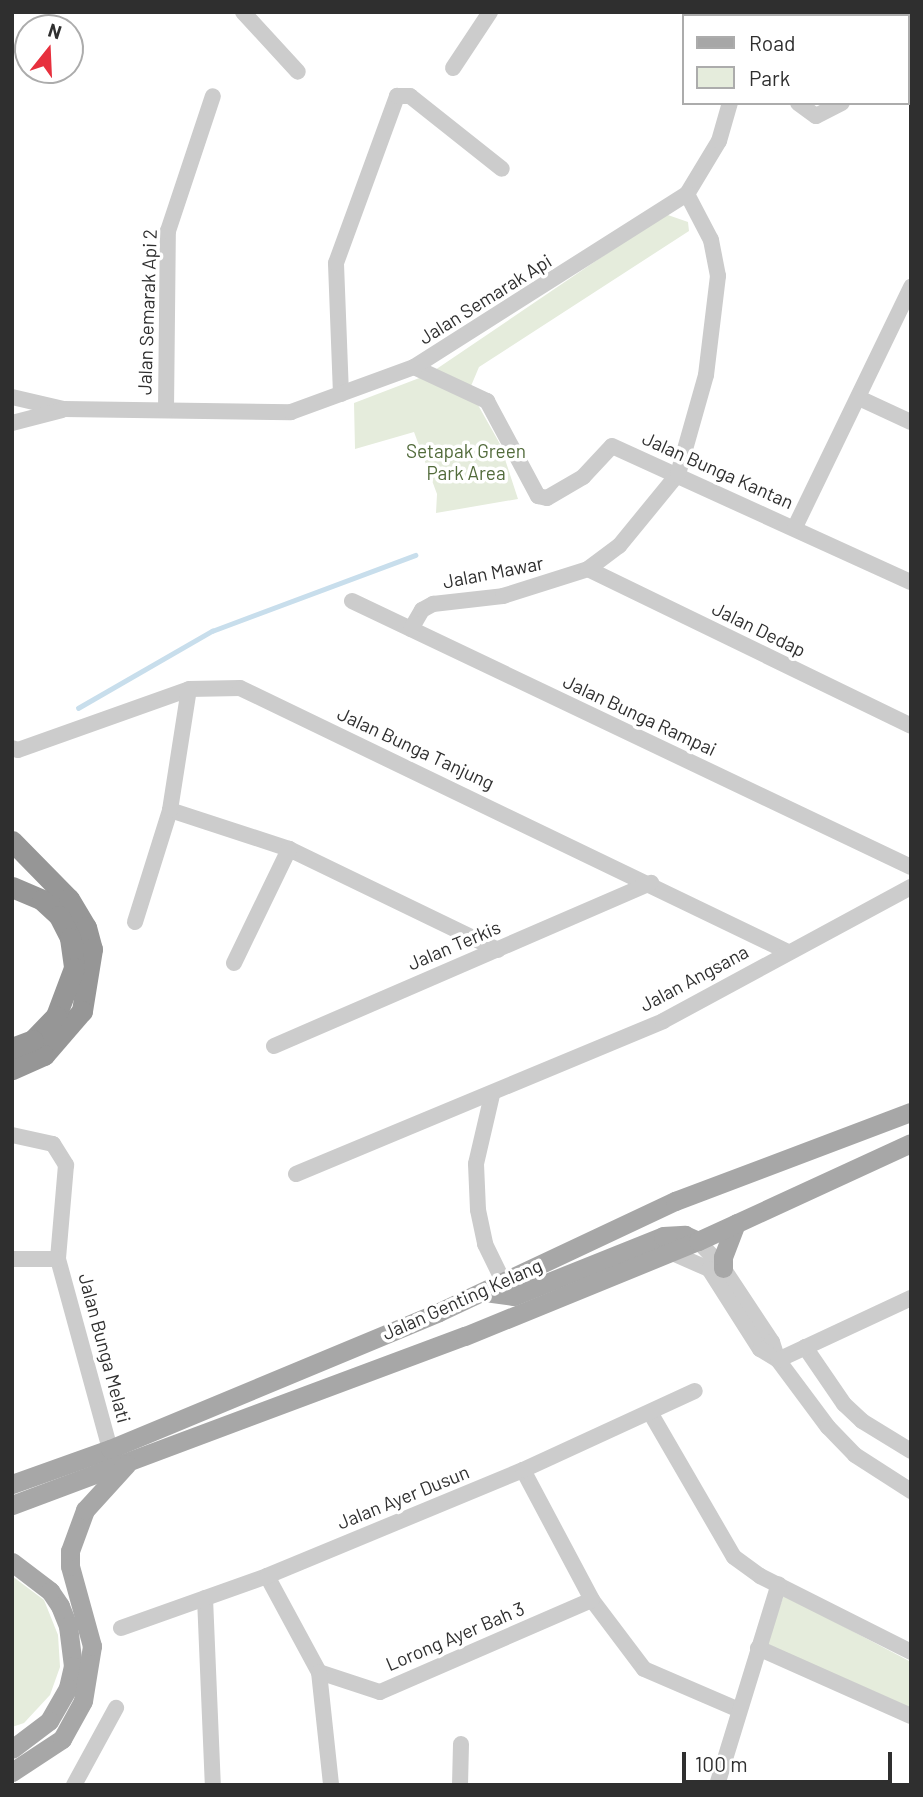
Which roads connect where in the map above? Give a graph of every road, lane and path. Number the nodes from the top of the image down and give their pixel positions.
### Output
1 (243, 12) edge
2 (490, 12) edge
3 (453, 68) dead end
4 (298, 72) dead end
5 (213, 96) dead end
6 (729, 105) edge
7 (801, 105) edge
8 (838, 105) edge
9 (502, 169) dead end
10 (687, 194) junction
11 (911, 287) edge
12 (414, 367) junction
13 (341, 394) junction
14 (12, 397) edge
15 (859, 398) junction
16 (65, 409) junction
17 (166, 410) junction
18 (911, 422) edge
19 (12, 423) edge
20 (678, 474) junction
21 (795, 527) junction
22 (588, 569) junction
23 (911, 582) edge
24 (352, 601) dead end
25 (411, 629) junction
26 (189, 689) junction
27 (911, 726) edge
28 (14, 750) edge
29 (170, 810) junction
30 (12, 841) edge
31 (289, 849) junction
32 (911, 867) edge
33 (651, 883) junction
34 (12, 887) edge
35 (911, 887) edge
36 (135, 922) dead end
37 (498, 950) junction
38 (788, 952) junction
39 (234, 963) dead end
40 (274, 1046) dead end
41 (12, 1048) edge
42 (12, 1069) edge
43 (492, 1095) junction
44 (911, 1112) edge
45 (12, 1135) edge
46 (911, 1143) edge
47 (296, 1174) dead end
48 (736, 1223) junction
49 (698, 1241) junction
50 (670, 1252) junction
51 (12, 1258) edge
52 (58, 1258) junction
53 (723, 1268) junction
54 (504, 1283) junction
55 (485, 1292) junction
56 (910, 1298) edge
57 (805, 1347) junction
58 (778, 1360) junction
59 (695, 1391) dead end
60 (651, 1414) junction
61 (110, 1448) junction
62 (911, 1451) edge
63 (127, 1463) junction
64 (523, 1471) junction
65 (12, 1484) edge
66 (911, 1491) edge
67 (12, 1505) edge
68 (12, 1562) edge
69 (267, 1576) junction
70 (779, 1584) junction
71 (205, 1598) junction
72 (592, 1600) junction
73 (121, 1628) dead end
74 (758, 1648) junction
75 (911, 1652) edge
76 (319, 1672) junction
77 (116, 1708) dead end
78 (738, 1710) junction
79 (911, 1716) edge
80 (461, 1744) dead end
81 (12, 1749) edge
82 (12, 1772) edge
83 (74, 1785) edge
84 (213, 1785) edge
85 (331, 1785) edge
86 (460, 1785) edge
87 (717, 1785) edge

1 - 4 street
2 - 3 street
5 - 17 street, Jalan Semarak Api 2
6 - 10 street, Jalan Semarak Api
7 - 8 street
9 - 13 street
10 - 12 street, Jalan Semarak Api
10 - 20 street
11 - 15 street
12 - 13 street, Jalan Semarak Api
12 - 20 street, Jalan Bunga Kantan
13 - 17 street, Jalan Semarak Api
14 - 16 street, Jalan Semarak Api
15 - 18 street
15 - 21 street
16 - 17 street, Jalan Semarak Api
16 - 19 street, Jalan Semarak Api
20 - 21 street, Jalan Bunga Kantan
20 - 22 street, Jalan Mawar
21 - 23 street, Jalan Bunga Kantan
22 - 25 street, Jalan Mawar
22 - 27 street, Jalan Dedap
24 - 25 street, Jalan Bunga Rampai
25 - 32 street, Jalan Bunga Rampai
26 - 28 street, Jalan Bunga Tanjung
26 - 29 street
26 - 33 street, Jalan Bunga Tanjung
29 - 31 street
29 - 36 street
30 - 42 highway
31 - 37 street
31 - 39 street
33 - 37 street, Jalan Terkis
33 - 38 street, Jalan Bunga Tanjung
34 - 41 highway
35 - 38 street, Jalan Angsana
37 - 40 street, Jalan Terkis
38 - 43 street, Jalan Angsana
43 - 47 street, Jalan Angsana
43 - 54 street
44 - 54 main road, Jalan Genting Kelang
45 - 52 street, Jalan Bunga Melati
46 - 48 main road, Jalan Genting Kelang
48 - 49 main road, Jalan Genting Kelang
48 - 53 main road
49 - 50 main road, Jalan Genting Kelang
49 - 53 street
49 - 55 main road
50 - 58 street
50 - 63 main road, Jalan Genting Kelang
51 - 52 street, Jalan Bunga Melati
52 - 61 street, Jalan Bunga Melati
53 - 58 street
54 - 55 main road, Jalan Genting Kelang
55 - 61 main road, Jalan Genting Kelang
56 - 57 street
57 - 58 street
57 - 62 street
58 - 66 street
59 - 60 street, Jalan Ayer Dusun
60 - 64 street, Jalan Ayer Dusun
60 - 70 street
61 - 65 main road, Jalan Genting Kelang
63 - 67 main road, Jalan Genting Kelang
63 - 82 main road
64 - 69 street, Jalan Ayer Dusun
64 - 72 street
68 - 81 main road
69 - 71 street, Jalan Ayer Dusun
69 - 76 street
70 - 74 street
70 - 75 street
71 - 73 street, Jalan Ayer Dusun
71 - 84 street
72 - 76 street, Lorong Ayer Bah 3
72 - 78 street
74 - 78 street
74 - 79 street
76 - 85 street
77 - 83 street
78 - 87 street
80 - 86 street

